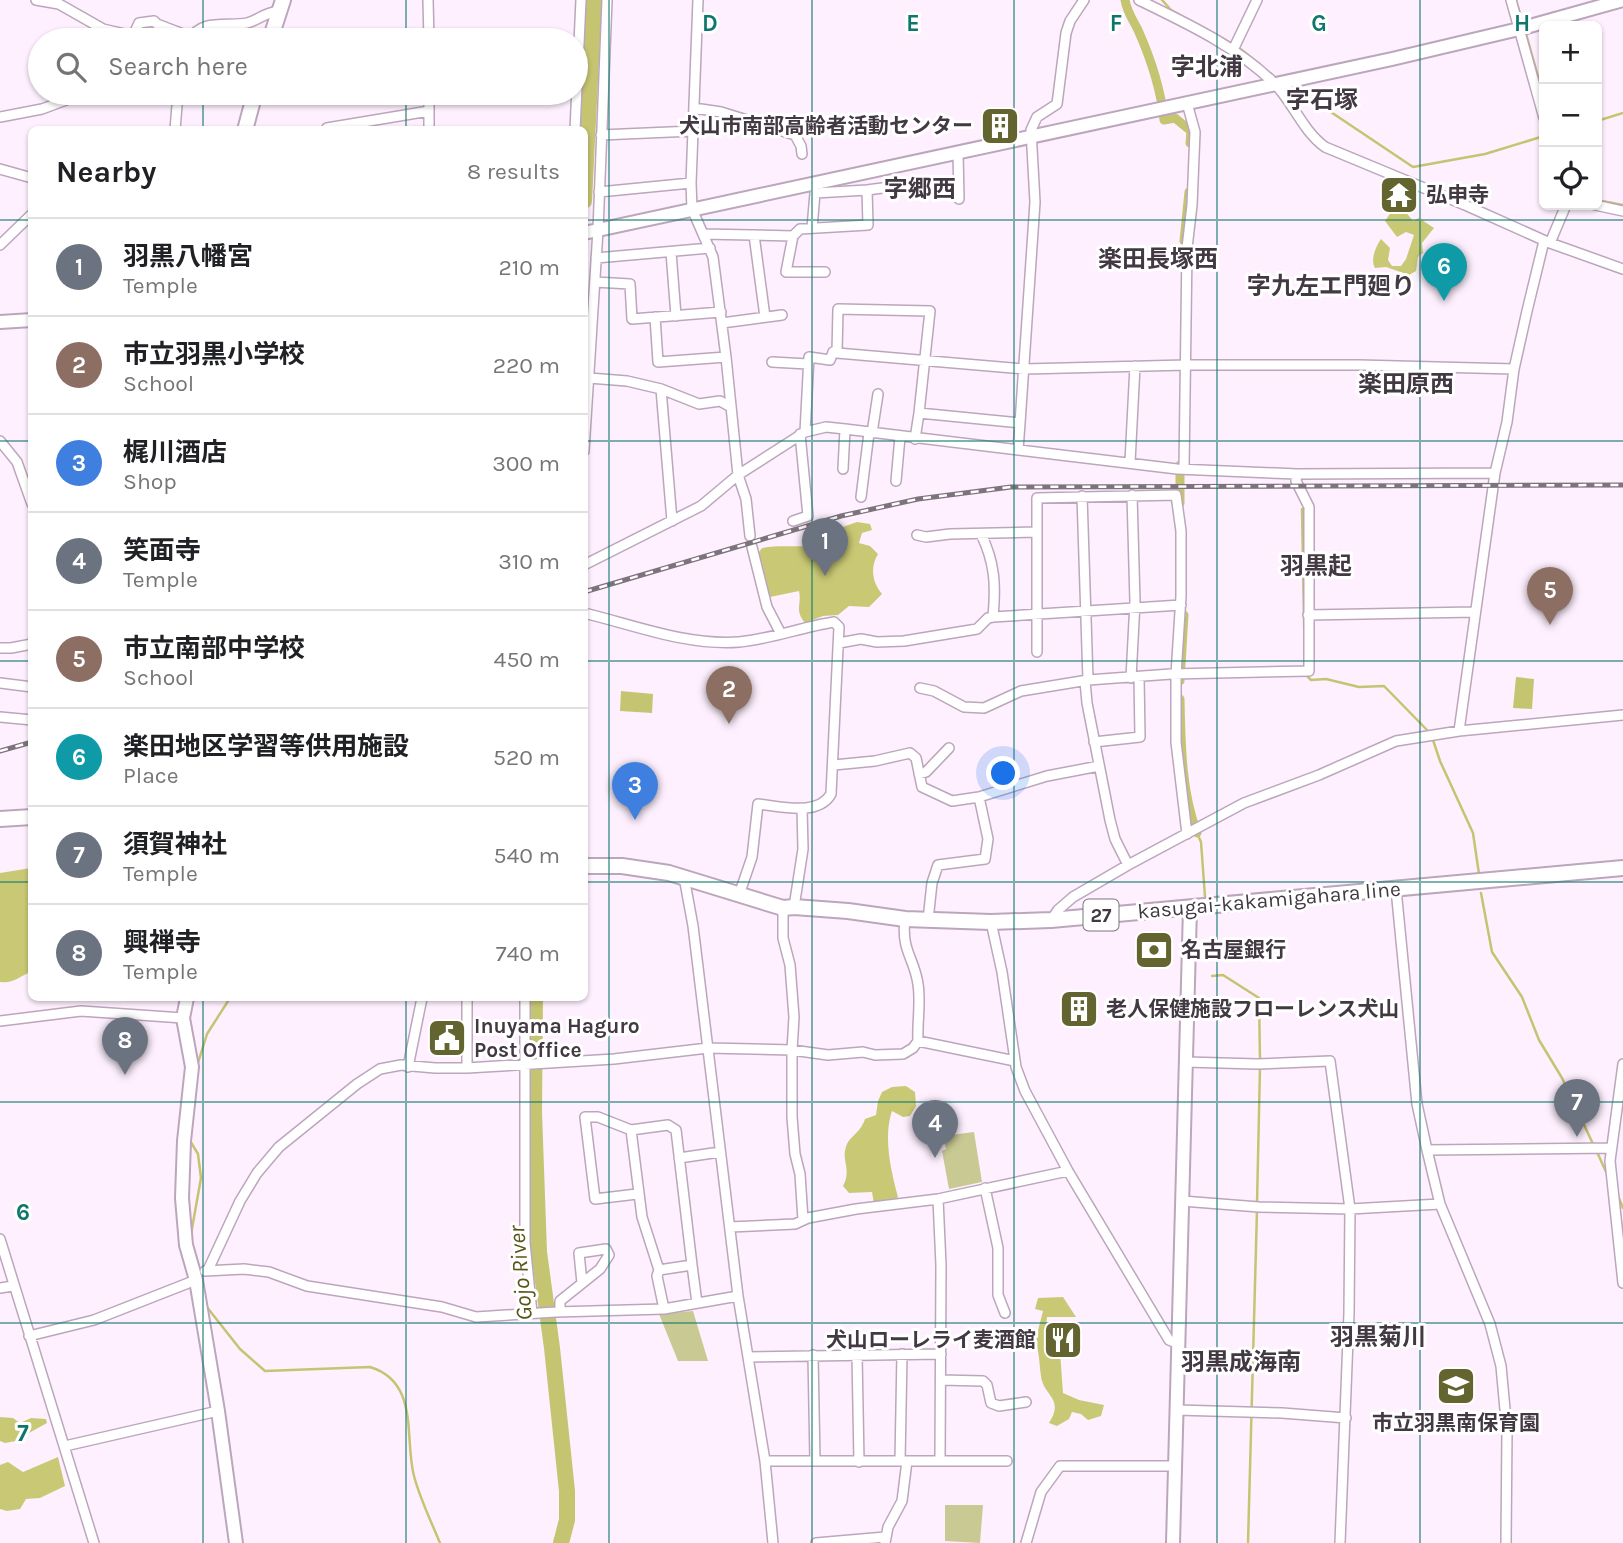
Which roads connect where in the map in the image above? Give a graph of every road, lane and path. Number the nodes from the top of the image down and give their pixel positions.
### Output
1 (36, 0) edge
2 (428, 0) edge
3 (581, 0) edge
4 (607, 0) edge
5 (698, 0) edge
6 (1084, 0) edge
7 (1139, 0) edge
8 (1256, 0) edge
9 (1511, 0) edge
10 (1623, 0) edge
11 (281, 6) edge
12 (101, 28) edge
13 (137, 28) edge
14 (166, 28) edge
15 (202, 28) edge
16 (275, 28) edge
17 (429, 28) edge
18 (580, 28) edge
19 (1524, 28) junction
20 (1235, 46) junction
21 (1275, 84) junction
22 (1539, 96) edge
23 (1187, 103) junction
24 (54, 105) edge
25 (177, 105) edge
26 (251, 105) edge
27 (429, 105) edge
28 (576, 105) edge
29 (694, 108) junction
30 (429, 111) junction
31 (0, 117) edge
32 (176, 126) edge
33 (245, 126) edge
34 (348, 126) edge
35 (429, 126) edge
36 (575, 126) edge
37 (693, 131) junction
38 (601, 135) junction
39 (1032, 136) junction
40 (958, 152) junction
41 (802, 155) dead end
42 (0, 169) edge
43 (28, 177) edge
44 (691, 183) junction
45 (890, 187) dead end
46 (814, 188) junction
47 (867, 190) junction
48 (599, 192) junction
49 (959, 199) dead end
50 (1602, 206) edge
51 (692, 209) junction
52 (1563, 210) edge
53 (1623, 211) edge
54 (28, 218) edge
55 (812, 229) junction
56 (591, 232) edge
57 (703, 234) junction
58 (754, 235) junction
59 (793, 236) junction
60 (1547, 242) junction
61 (0, 245) edge
62 (710, 248) junction
63 (671, 252) junction
64 (596, 258) junction
65 (1623, 269) edge
66 (825, 272) dead end
67 (595, 282) junction
68 (782, 315) dead end
69 (676, 316) junction
70 (655, 317) junction
71 (721, 317) junction
72 (765, 317) junction
73 (28, 320) edge
74 (0, 322) edge
75 (588, 353) edge
76 (838, 353) junction
77 (726, 358) junction
78 (925, 360) junction
79 (772, 362) dead end
80 (808, 364) junction
81 (1183, 365) junction
82 (1135, 366) junction
83 (1024, 369) junction
84 (1514, 369) junction
85 (588, 370) edge
86 (589, 378) junction
87 (661, 389) junction
88 (588, 393) edge
89 (878, 394) dead end
90 (731, 407) junction
91 (919, 413) junction
92 (1020, 423) junction
93 (845, 429) junction
94 (803, 433) junction
95 (871, 433) junction
96 (900, 437) junction
97 (915, 439) junction
98 (0, 441) edge
99 (1018, 450) junction
100 (1130, 462) junction
101 (843, 469) dead end
102 (1180, 469) junction
103 (1495, 473) junction
104 (1297, 474) junction
105 (738, 475) junction
106 (895, 481) dead end
107 (28, 493) edge
108 (1132, 495) junction
109 (1082, 496) junction
110 (861, 497) dead end
111 (672, 521) junction
112 (793, 521) dead end
113 (1037, 532) junction
114 (981, 534) junction
115 (917, 535) dead end
116 (750, 536) dead end
117 (752, 547) dead end
118 (588, 563) edge
119 (1181, 605) junction
120 (1134, 607) junction
121 (1084, 610) junction
122 (1475, 612) junction
123 (1036, 613) junction
124 (588, 614) edge
125 (1308, 615) junction
126 (993, 617) junction
127 (780, 632) junction
128 (839, 643) junction
129 (28, 645) edge
130 (0, 648) edge
131 (1037, 652) dead end
132 (1176, 675) junction
133 (1135, 678) junction
134 (1086, 681) junction
135 (0, 682) edge
136 (28, 686) edge
137 (920, 688) dead end
138 (1623, 715) edge
139 (0, 717) edge
140 (28, 720) edge
141 (1459, 732) junction
142 (1094, 742) junction
143 (949, 748) dead end
144 (834, 765) junction
145 (1099, 766) junction
146 (919, 774) junction
147 (979, 797) junction
148 (802, 808) junction
149 (28, 817) edge
150 (0, 819) edge
151 (1187, 834) junction
152 (1128, 865) junction
153 (588, 866) edge
154 (1623, 867) edge
155 (684, 877) junction
156 (1396, 889) junction
157 (739, 895) junction
158 (788, 907) junction
159 (1190, 908) junction
160 (905, 919) junction
161 (928, 920) junction
162 (1051, 920) junction
163 (991, 922) junction
164 (186, 1001) edge
165 (421, 1001) edge
166 (467, 1001) edge
167 (526, 1001) edge
168 (183, 1018) junction
169 (0, 1021) edge
170 (918, 1041) junction
171 (708, 1048) junction
172 (792, 1050) junction
173 (1015, 1061) junction
174 (1186, 1062) junction
175 (525, 1064) junction
176 (408, 1067) junction
177 (467, 1068) junction
178 (1623, 1070) edge
179 (631, 1130) junction
180 (1610, 1148) junction
181 (1427, 1150) junction
182 (720, 1152) junction
183 (679, 1158) junction
184 (1068, 1171) junction
185 (985, 1188) junction
186 (637, 1194) junction
187 (938, 1199) junction
188 (1182, 1201) junction
189 (1440, 1203) junction
190 (1350, 1209) junction
191 (803, 1220) junction
192 (730, 1227) junction
193 (0, 1239) edge
194 (692, 1265) junction
195 (208, 1270) junction
196 (659, 1270) junction
197 (195, 1277) junction
198 (582, 1283) dead end
199 (1623, 1283) edge
200 (13, 1286) junction
201 (0, 1288) edge
202 (738, 1296) junction
203 (697, 1303) junction
204 (664, 1309) junction
205 (558, 1312) junction
206 (1005, 1312) dead end
207 (535, 1313) junction
208 (29, 1336) junction
209 (1179, 1344) junction
210 (902, 1354) junction
211 (941, 1354) junction
212 (813, 1355) junction
213 (857, 1355) junction
214 (748, 1357) junction
215 (941, 1380) junction
216 (1026, 1402) dead end
217 (1177, 1410) junction
218 (218, 1411) junction
219 (1346, 1418) junction
220 (65, 1446) junction
221 (765, 1461) junction
222 (815, 1461) junction
223 (904, 1461) junction
224 (940, 1461) junction
225 (1007, 1461) dead end
226 (859, 1462) junction
227 (1175, 1466) junction
228 (885, 1540) edge
229 (838, 1542) edge
230 (94, 1543) edge
231 (236, 1543) edge
232 (774, 1543) edge
233 (816, 1543) edge
234 (1026, 1543) edge
235 (1174, 1543) edge
236 (1340, 1543) edge
237 (1506, 1543) edge

1 - 12 street
2 - 17 street
3 - 18 street
4 - 38 street
5 - 29 street
6 - 39 street
7 - 20 street
8 - 20 street
9 - 19 street
10 - 19 main road
11 - 15 street
11 - 16 main road
13 - 14 street
19 - 21 main road
19 - 22 street
20 - 21 street
21 - 23 main road
21 - 60 street
23 - 39 main road
23 - 81 street
24 - 31 street
25 - 32 street
26 - 33 main road
27 - 30 street
28 - 36 street
29 - 37 street
29 - 41 street
30 - 34 street
30 - 35 street
37 - 38 street
37 - 44 street
38 - 48 street
39 - 40 main road
39 - 83 street
40 - 46 main road
40 - 49 street
42 - 43 street
44 - 48 street
44 - 51 street
45 - 47 street
46 - 47 street
46 - 51 main road
46 - 55 street
47 - 55 street
48 - 56 street
50 - 53 street
51 - 56 main road
51 - 57 street
52 - 60 street
54 - 61 street
55 - 59 street
56 - 64 street
57 - 58 street
57 - 62 street
58 - 59 street
58 - 72 street
59 - 66 street
60 - 65 street
60 - 84 street
62 - 63 street
62 - 71 street
63 - 64 street
63 - 69 street
64 - 67 street
67 - 70 street
67 - 75 street
68 - 72 street
69 - 70 street
69 - 71 street
70 - 77 street
71 - 72 street
71 - 77 street
73 - 74 main road
76 - 78 street
76 - 78 street
76 - 80 street
77 - 90 street
78 - 83 street
78 - 91 street
79 - 80 street
80 - 94 street
81 - 82 street
81 - 84 street
81 - 102 street
82 - 83 street
82 - 100 street
83 - 92 street
84 - 103 street
85 - 86 street
86 - 87 street
86 - 88 street
87 - 90 street
87 - 111 street
89 - 95 street
90 - 105 street
91 - 92 street
91 - 97 street
92 - 99 street
93 - 94 street
93 - 95 street
93 - 101 street
94 - 105 street
94 - 112 street
95 - 96 street
95 - 110 street
96 - 97 street
96 - 106 street
97 - 99 street
98 - 107 street
99 - 100 street
100 - 102 street
102 - 104 street
103 - 104 street
103 - 122 street
104 - 125 street
105 - 111 street
105 - 116 street
108 - 109 street
108 - 119 street
108 - 120 street
109 - 113 street
109 - 121 street
111 - 118 street
113 - 114 street
113 - 123 street
114 - 115 street
114 - 126 street
117 - 127 street
119 - 120 street
119 - 132 street
120 - 121 street
120 - 133 street
121 - 123 street
121 - 134 street
122 - 125 street
122 - 141 street
123 - 126 street
123 - 131 street
124 - 127 street
125 - 132 street
126 - 128 street
127 - 128 street
128 - 144 street
129 - 130 street
132 - 133 street
132 - 151 street
133 - 134 street
133 - 142 street
134 - 137 street
134 - 142 street
135 - 136 street
138 - 141 street
139 - 140 street
141 - 151 street
142 - 145 street
143 - 146 street
144 - 146 street
144 - 148 street
145 - 147 street
145 - 152 street
146 - 147 street
147 - 161 street
148 - 157 street
148 - 158 street
149 - 150 main road
151 - 152 street
152 - 162 street
153 - 155 main road, kasugai-kakamigahara line / 27
154 - 156 main road, kasugai-kakamigahara line / 27
155 - 157 main road, kasugai-kakamigahara line / 27
155 - 171 street
156 - 159 main road, kasugai-kakamigahara line / 27
156 - 181 street
157 - 158 main road, kasugai-kakamigahara line / 27
158 - 160 main road, kasugai-kakamigahara line / 27
158 - 172 street
159 - 162 main road, kasugai-kakamigahara line / 27
159 - 174 main road
160 - 161 main road, kasugai-kakamigahara line / 27
160 - 170 street
161 - 163 main road, kasugai-kakamigahara line / 27
162 - 163 main road, kasugai-kakamigahara line / 27
163 - 173 street
164 - 168 main road
165 - 176 street
166 - 177 street
167 - 175 street
168 - 169 street
168 - 197 main road
170 - 172 street
170 - 173 street
171 - 172 street
171 - 175 street
171 - 182 street
172 - 191 street
173 - 184 street
174 - 188 main road
174 - 190 street
175 - 177 street
175 - 207 street
176 - 177 street
176 - 195 street
178 - 180 street
179 - 183 street
179 - 186 street
179 - 186 street
180 - 181 street
180 - 199 street
181 - 189 street
182 - 183 street
182 - 192 street
183 - 194 street
184 - 185 street
184 - 209 street
185 - 187 street
185 - 206 street
186 - 196 street
187 - 191 street
187 - 211 street
188 - 190 street
188 - 209 main road
189 - 190 street
189 - 237 street
190 - 219 street
191 - 192 street
192 - 202 street
193 - 200 street
194 - 196 street
194 - 203 street
195 - 197 street
195 - 207 street
196 - 204 street
197 - 208 street
197 - 218 main road
198 - 205 street
200 - 201 street
200 - 208 street
202 - 203 street
202 - 214 street
203 - 204 street
204 - 205 street
205 - 207 street
208 - 220 street
209 - 217 main road
210 - 211 street
210 - 213 street
210 - 223 street
211 - 215 street
212 - 213 street
212 - 214 street
212 - 222 street
213 - 226 street
214 - 221 street
215 - 216 street
215 - 224 street
217 - 219 street
217 - 227 main road
218 - 220 street
218 - 231 main road
219 - 236 street
220 - 230 street
221 - 222 street
221 - 232 street
222 - 226 street
223 - 224 street
223 - 226 street
223 - 228 street
224 - 225 street
227 - 234 street
227 - 235 main road
228 - 229 street
229 - 233 street

